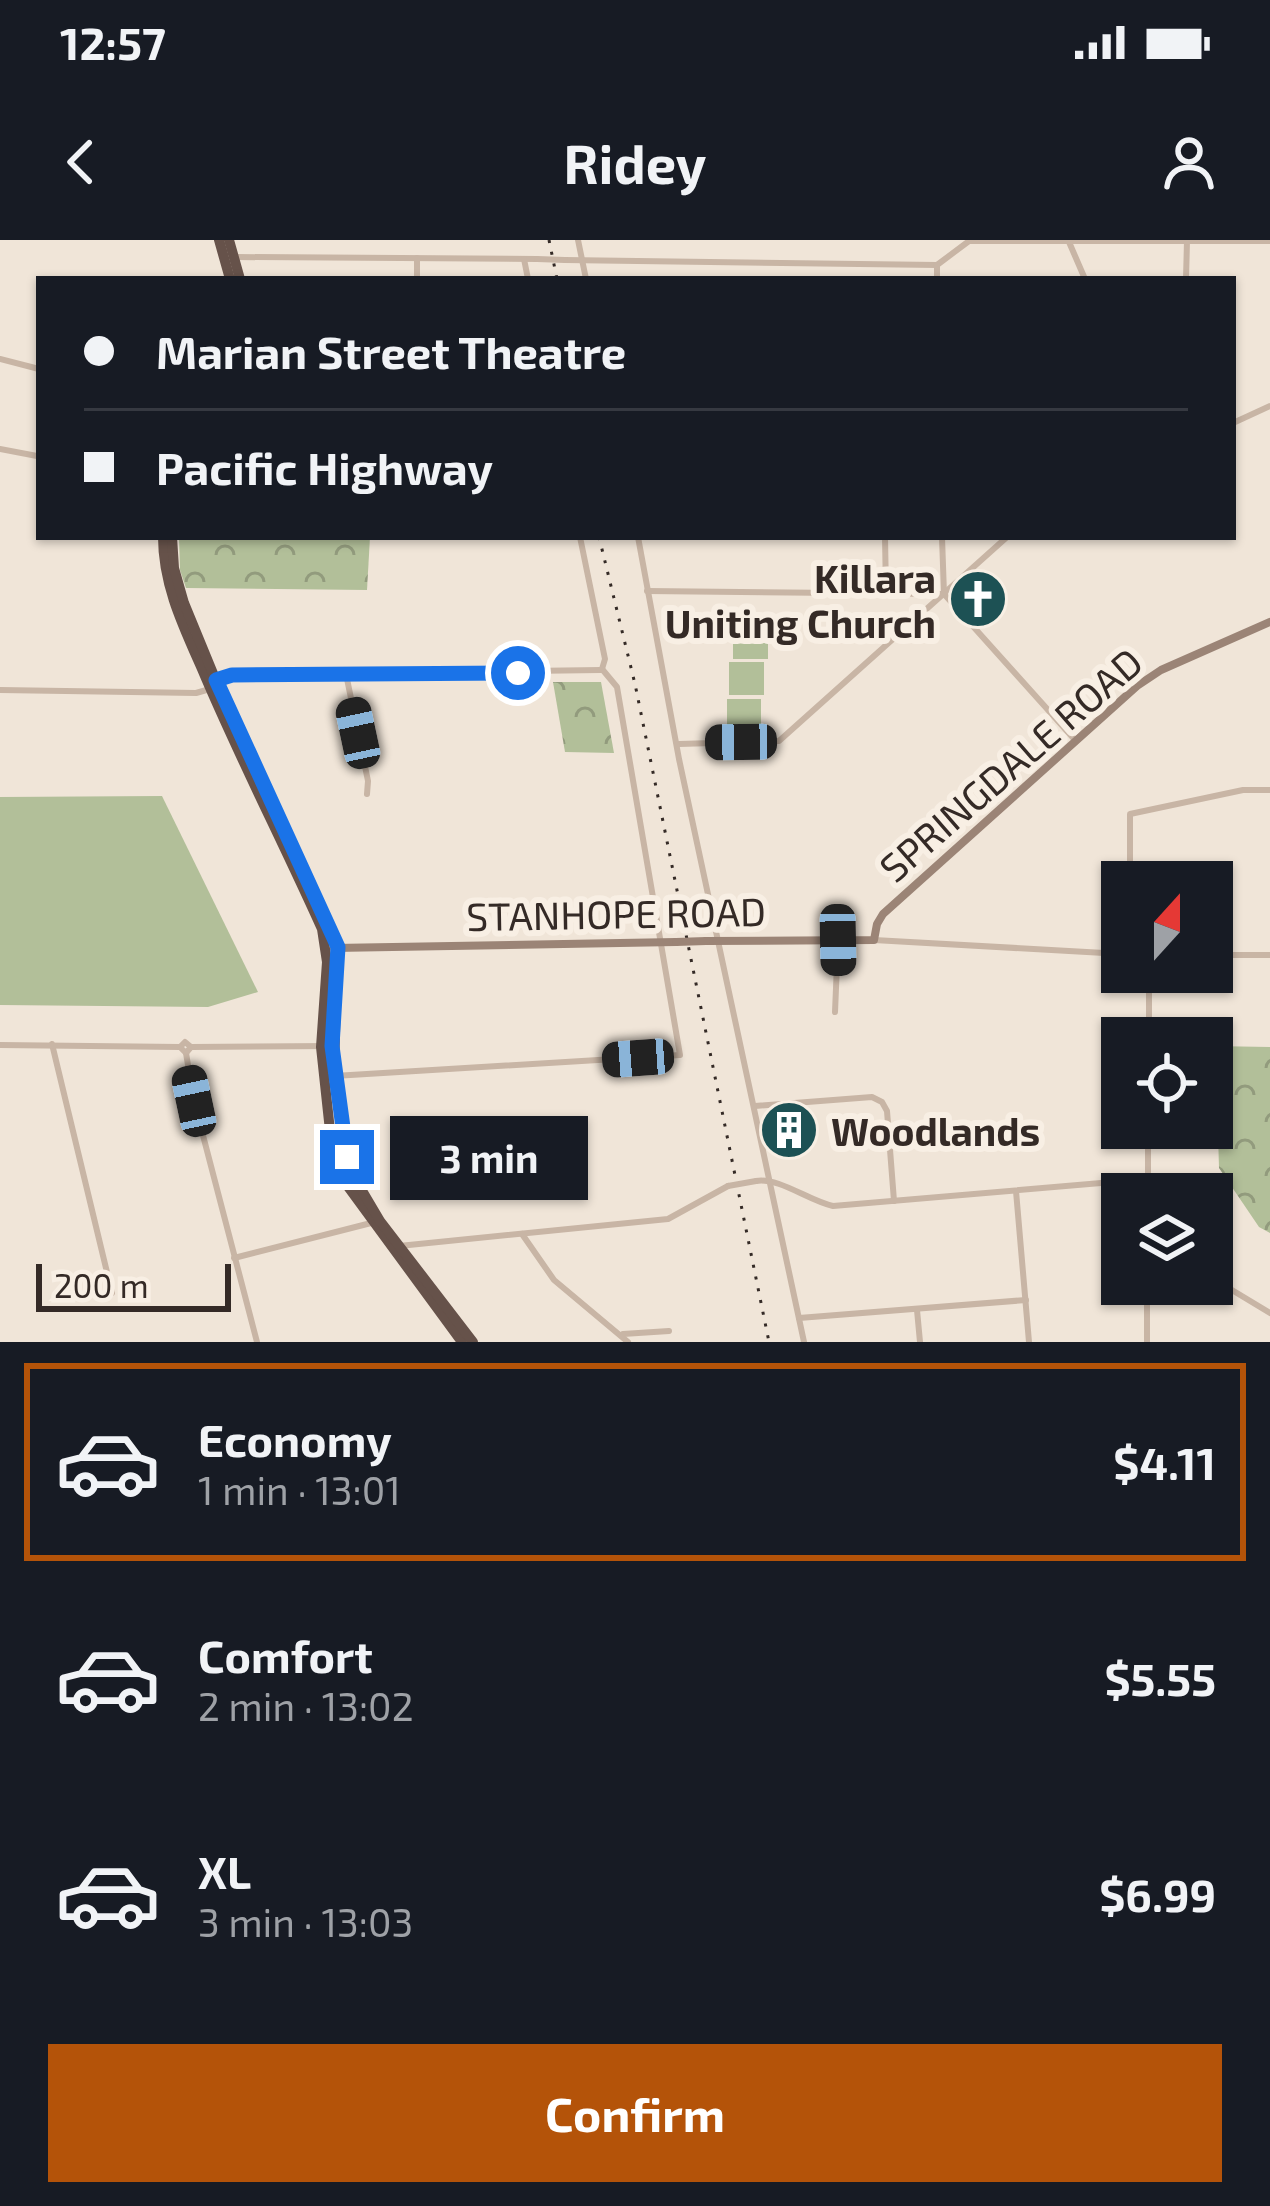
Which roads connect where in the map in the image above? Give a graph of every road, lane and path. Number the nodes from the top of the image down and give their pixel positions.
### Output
1 (219, 240) edge
2 (229, 240) edge
3 (578, 240) edge
4 (1113, 241) edge
5 (1187, 241) edge
6 (1270, 241) edge
7 (1069, 242) edge
8 (236, 256) junction
9 (417, 258) junction
10 (524, 259) junction
11 (583, 260) junction
12 (937, 265) junction
13 (229, 276) edge
14 (239, 276) edge
15 (417, 276) edge
16 (527, 276) edge
17 (586, 276) edge
18 (938, 276) edge
19 (1083, 276) edge
20 (1186, 276) edge
21 (0, 359) edge
22 (36, 368) edge
23 (1270, 406) edge
24 (1236, 422) edge
25 (0, 449) edge
26 (36, 456) edge
27 (168, 540) edge
28 (581, 540) edge
29 (638, 540) edge
30 (885, 540) edge
31 (942, 540) edge
32 (1004, 540) edge
33 (647, 591) junction
34 (886, 592) junction
35 (944, 594) junction
36 (1270, 622) edge
37 (602, 669) junction
38 (346, 674) junction
39 (213, 684) junction
40 (0, 690) edge
41 (1075, 740) junction
42 (679, 744) junction
43 (1270, 790) edge
44 (367, 794) dead end
45 (1130, 861) edge
46 (838, 940) junction
47 (874, 940) junction
48 (712, 941) junction
49 (662, 942) junction
50 (332, 948) junction
51 (1101, 953) edge
52 (1233, 955) edge
53 (1270, 956) edge
54 (836, 1012) dead end
55 (52, 1044) junction
56 (0, 1045) edge
57 (327, 1046) junction
58 (186, 1049) junction
59 (334, 1076) junction
60 (755, 1106) junction
61 (768, 1179) junction
62 (1101, 1183) edge
63 (1016, 1191) junction
64 (894, 1201) junction
65 (371, 1222) junction
66 (522, 1234) junction
67 (397, 1248) junction
68 (234, 1258) junction
69 (1233, 1291) edge
70 (112, 1293) dead end
71 (1026, 1300) junction
72 (1148, 1305) edge
73 (917, 1309) junction
74 (1270, 1313) edge
75 (799, 1318) junction
76 (669, 1330) dead end
77 (619, 1334) junction
78 (256, 1342) edge
79 (462, 1342) edge
80 (473, 1342) edge
81 (628, 1342) edge
82 (804, 1342) edge
83 (920, 1342) edge
84 (1029, 1342) edge
85 (1147, 1342) edge

1 - 13 highway
2 - 8 highway
3 - 11 street
4 - 5 street
4 - 7 street
5 - 6 street
5 - 20 street
7 - 12 street
7 - 19 street
8 - 9 street
8 - 14 highway
9 - 10 street
9 - 15 street
10 - 11 street, bridge
10 - 16 street
11 - 12 street
11 - 17 street
12 - 18 street
21 - 22 street
23 - 24 street
25 - 26 street
27 - 39 highway
28 - 37 street
29 - 33 street
30 - 34 street
31 - 35 street
32 - 35 street
33 - 34 street
33 - 42 street
34 - 35 street
35 - 41 street
35 - 42 street
36 - 41 main road, SPRINGDALE ROAD
37 - 38 street
37 - 49 street
38 - 39 street
38 - 44 street
39 - 40 street
39 - 50 highway
41 - 47 main road, SPRINGDALE ROAD
42 - 48 street
43 - 45 street
46 - 47 main road, STANHOPE ROAD
46 - 48 main road, STANHOPE ROAD
46 - 54 street
47 - 51 street, STANHOPE ROAD
48 - 49 main road, STANHOPE ROAD, bridge
48 - 60 street
49 - 50 main road, STANHOPE ROAD
49 - 59 street
50 - 57 highway
52 - 53 street
55 - 56 street
55 - 58 street
55 - 70 street
57 - 58 street
57 - 59 highway
57 - 65 highway
58 - 68 street
59 - 67 highway
60 - 61 street
60 - 64 street
61 - 64 street
61 - 66 street, bridge
61 - 75 street
62 - 63 street
63 - 64 street
63 - 71 street
65 - 67 highway
65 - 68 street
66 - 67 street
66 - 77 street
67 - 79 highway
67 - 80 highway
68 - 78 street
69 - 74 street
71 - 73 street
71 - 84 street
72 - 85 street
73 - 75 street
73 - 83 street
75 - 82 street
76 - 77 street
77 - 81 street

